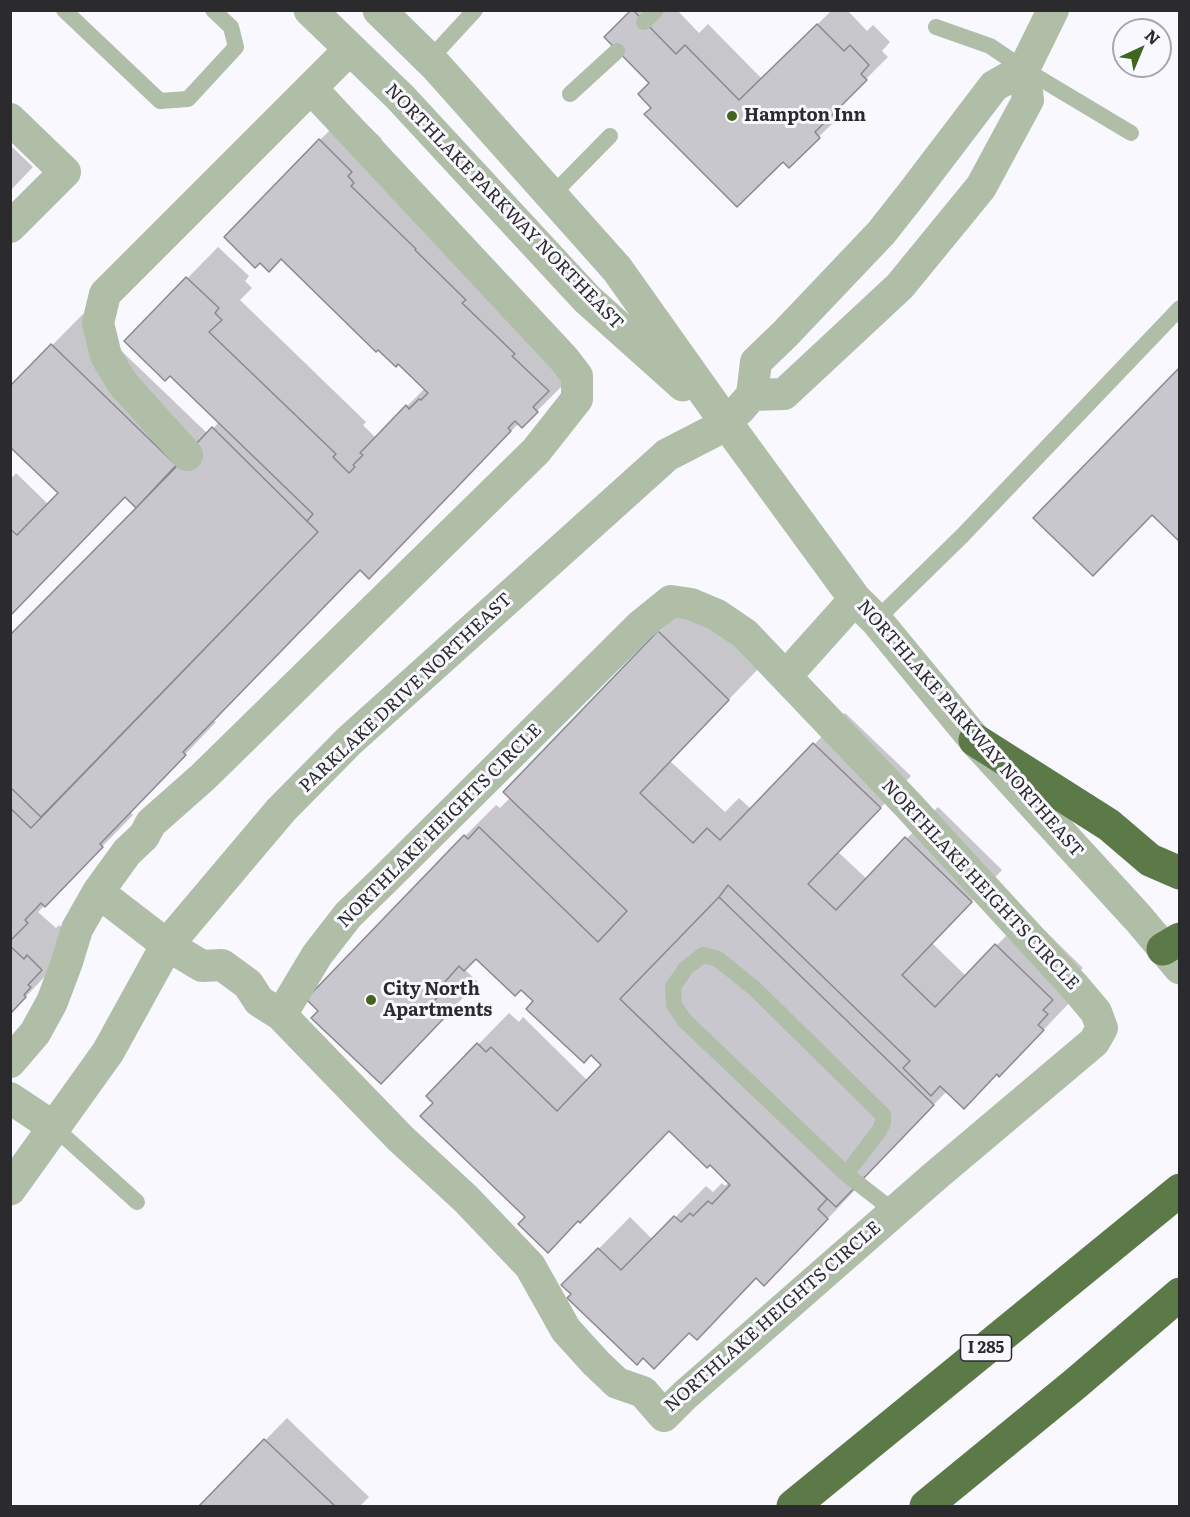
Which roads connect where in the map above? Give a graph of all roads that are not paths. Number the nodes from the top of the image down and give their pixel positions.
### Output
1 (64, 10) edge
2 (213, 10) edge
3 (310, 10) edge
4 (379, 10) edge
5 (475, 10) edge
6 (1053, 10) edge
7 (936, 27) dead end
8 (350, 49) junction
9 (617, 51) dead end
10 (430, 59) junction
11 (1024, 69) junction
12 (311, 88) junction
13 (570, 94) dead end
14 (10, 118) edge
15 (1131, 133) dead end
16 (610, 136) dead end
17 (552, 195) junction
18 (10, 227) edge
19 (1179, 308) edge
20 (752, 395) junction
21 (727, 424) junction
22 (187, 455) dead end
23 (866, 609) junction
24 (786, 676) junction
25 (975, 740) junction
26 (1179, 873) edge
27 (98, 892) junction
28 (167, 945) junction
29 (1174, 952) edge
30 (270, 1008) junction
31 (10, 1062) edge
32 (10, 1098) edge
33 (55, 1128) junction
34 (846, 1174) junction
35 (10, 1189) edge
36 (1179, 1190) edge
37 (137, 1202) dead end
38 (895, 1212) junction
39 (1179, 1293) edge
40 (1075, 1384) junction
41 (794, 1506) edge
42 (927, 1506) edge
43 (951, 1506) edge

1 - 2 lane
3 - 8 street, NORTHLAKE PARKWAY NORTHEAST
4 - 10 street, NORTHLAKE PARKWAY NORTHEAST
5 - 10 lane
6 - 11 street
7 - 11 lane
8 - 12 street
8 - 21 street, NORTHLAKE PARKWAY NORTHEAST
9 - 13 lane
10 - 17 street, NORTHLAKE PARKWAY NORTHEAST
11 - 15 lane
11 - 20 street
11 - 20 street
12 - 22 street
12 - 27 street
14 - 18 street
16 - 17 lane
17 - 21 street, NORTHLAKE PARKWAY NORTHEAST
19 - 23 lane
20 - 21 street, PARKLAKE DRIVE NORTHEAST
21 - 23 street, NORTHLAKE PARKWAY NORTHEAST
21 - 28 street, PARKLAKE DRIVE NORTHEAST
23 - 24 street
23 - 25 street, NORTHLAKE PARKWAY NORTHEAST
24 - 30 street, NORTHLAKE HEIGHTS CIRCLE
24 - 38 street, NORTHLAKE HEIGHTS CIRCLE
25 - 26 highway
25 - 29 street, NORTHLAKE PARKWAY NORTHEAST
27 - 28 street
27 - 31 street
28 - 30 street
28 - 33 street, PARKLAKE DRIVE NORTHEAST
30 - 38 street, NORTHLAKE HEIGHTS CIRCLE
32 - 33 street
33 - 35 street, PARKLAKE DRIVE NORTHEAST
33 - 37 lane
34 - 34 lane
34 - 38 lane
36 - 41 highway, I 285
39 - 40 highway
40 - 42 highway
40 - 43 highway

